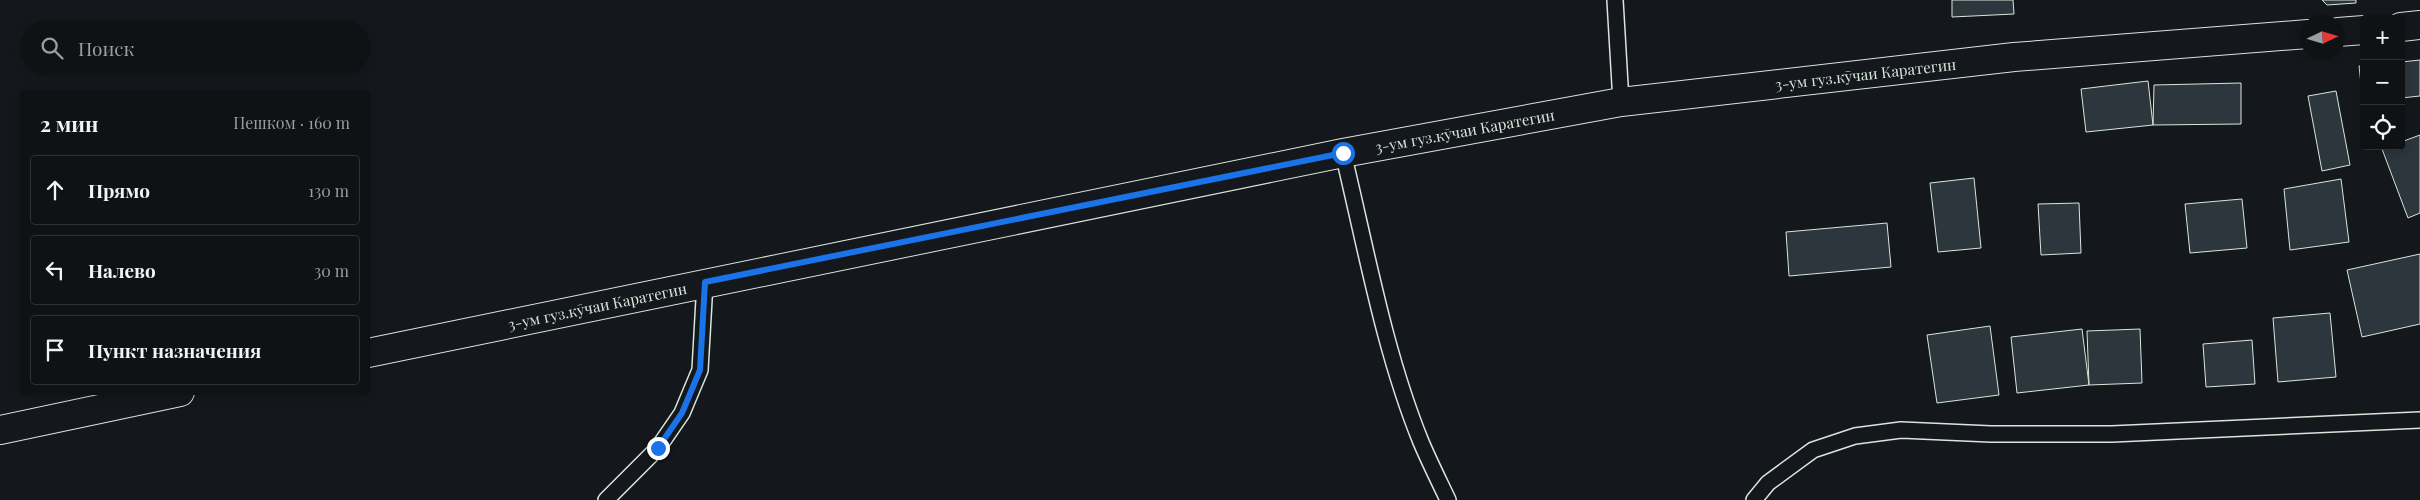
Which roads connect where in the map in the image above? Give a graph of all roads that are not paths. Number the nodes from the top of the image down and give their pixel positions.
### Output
1 (1615, 0) edge
2 (2420, 25) edge
3 (2405, 27) edge
4 (2360, 30) edge
5 (2345, 31) edge
6 (2300, 35) edge
7 (1621, 102) junction
8 (1343, 153) junction
9 (705, 282) junction
10 (370, 353) edge
11 (166, 395) edge
12 (2420, 420) edge
13 (0, 430) edge
14 (606, 500) edge
15 (1448, 500) edge
16 (1754, 500) edge

1 - 7 lane
2 - 3 street
4 - 5 street
6 - 7 street, 3-ум гуз.кӯчаи Каратегин
7 - 8 street, 3-ум гуз.кӯчаи Каратегин
8 - 9 street, 3-ум гуз.кӯчаи Каратегин
8 - 15 lane
9 - 10 street, 3-ум гуз.кӯчаи Каратегин
9 - 14 lane
11 - 13 street
12 - 16 lane

